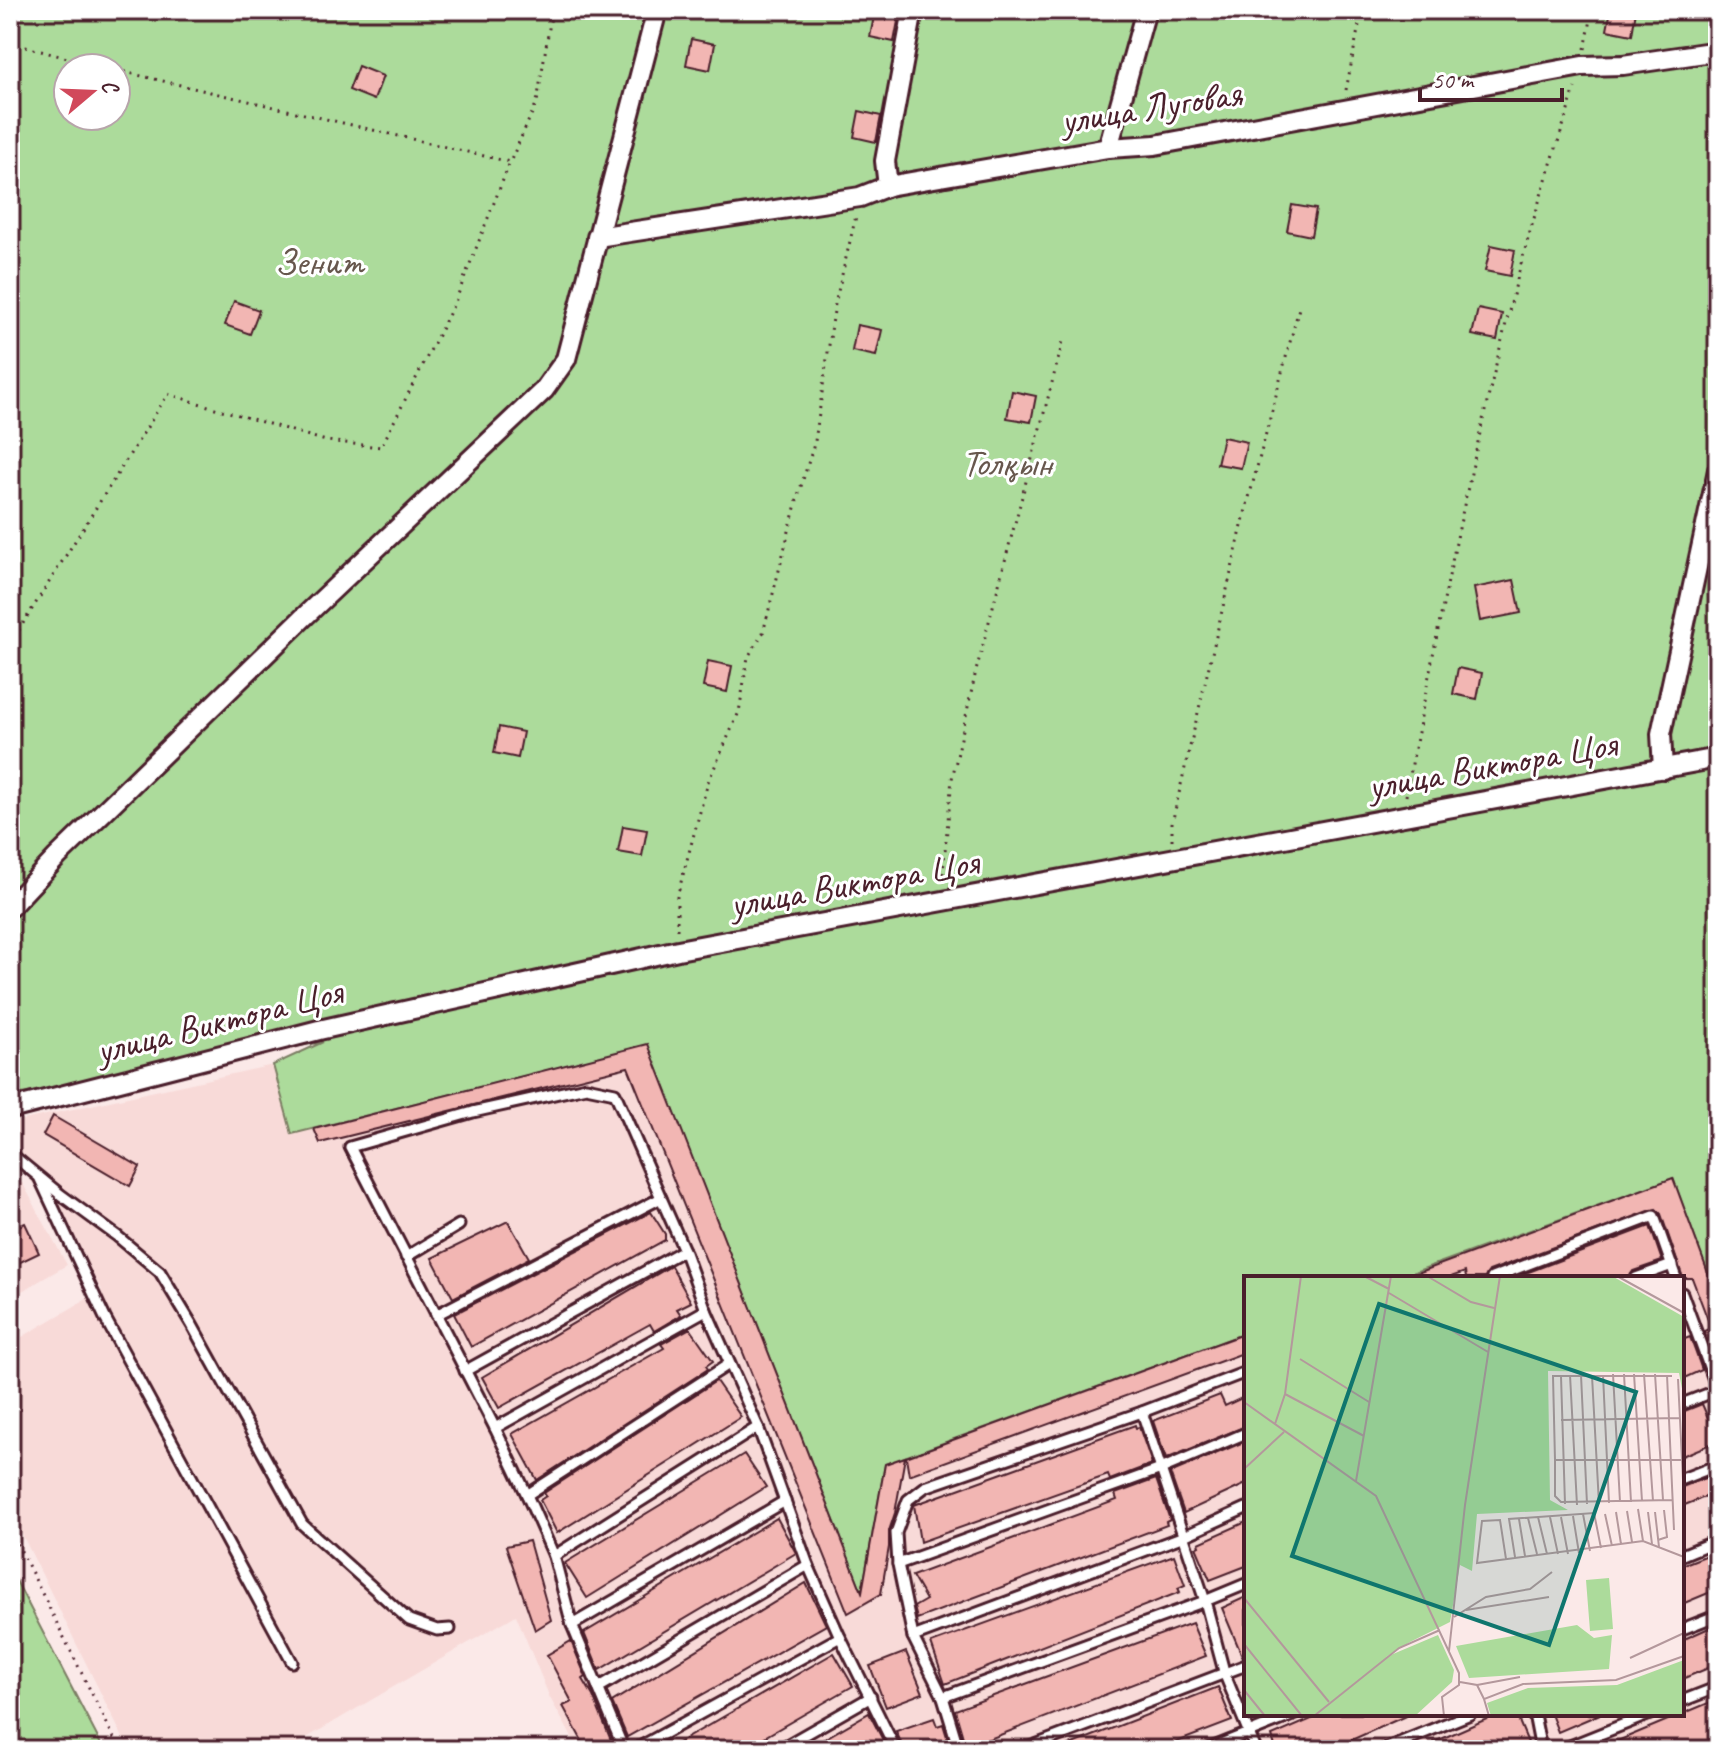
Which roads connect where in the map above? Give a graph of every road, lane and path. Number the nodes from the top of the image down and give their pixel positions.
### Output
1 (552, 10) edge
2 (657, 10) edge
3 (913, 10) edge
4 (1146, 10) edge
5 (1362, 10) edge
6 (1593, 10) edge
7 (10, 43) edge
8 (1718, 51) edge
9 (52, 54) edge
10 (1582, 66) junction
11 (132, 74) edge
12 (1342, 109) junction
13 (1108, 148) junction
14 (510, 162) junction
15 (888, 186) junction
16 (860, 197) junction
17 (597, 237) junction
18 (1299, 308) dead end
19 (1063, 341) dead end
20 (1718, 470) edge
21 (10, 644) edge
22 (1718, 758) edge
23 (1663, 769) junction
24 (1402, 815) junction
25 (1173, 860) junction
26 (940, 901) junction
27 (10, 907) edge
28 (678, 950) junction
29 (10, 1109) edge
30 (10, 1153) edge
31 (38, 1176) junction
32 (661, 1198) junction
33 (459, 1225) dead end
34 (684, 1250) junction
35 (406, 1257) junction
36 (1672, 1265) junction
37 (1497, 1276) edge
38 (1642, 1276) edge
39 (1675, 1276) edge
40 (1684, 1298) edge
41 (706, 1310) junction
42 (436, 1315) junction
43 (1693, 1322) junction
44 (1684, 1325) edge
45 (729, 1364) junction
46 (465, 1371) junction
47 (1244, 1373) edge
48 (1718, 1390) edge
49 (1684, 1403) edge
50 (1142, 1412) junction
51 (758, 1427) junction
52 (495, 1428) junction
53 (1244, 1434) edge
54 (1718, 1465) edge
55 (1161, 1469) junction
56 (1684, 1478) edge
57 (527, 1495) junction
58 (785, 1501) junction
59 (1244, 1509) edge
60 (10, 1529) edge
61 (1184, 1536) junction
62 (1718, 1540) edge
63 (1684, 1554) edge
64 (554, 1556) junction
65 (898, 1564) junction
66 (808, 1565) junction
67 (1244, 1585) edge
68 (1205, 1601) junction
69 (1718, 1615) edge
70 (572, 1625) junction
71 (1684, 1628) edge
72 (450, 1629) dead end
73 (840, 1637) junction
74 (913, 1637) junction
75 (292, 1662) dead end
76 (1244, 1666) edge
77 (1225, 1675) junction
78 (1718, 1687) edge
79 (598, 1688) junction
80 (871, 1697) junction
81 (943, 1697) junction
82 (1684, 1700) edge
83 (1291, 1716) edge
84 (1465, 1716) edge
85 (1534, 1716) edge
86 (1645, 1716) edge
87 (1250, 1733) junction
88 (120, 1750) edge
89 (624, 1750) edge
90 (634, 1750) edge
91 (778, 1750) edge
92 (896, 1750) edge
93 (959, 1750) edge
94 (1022, 1750) edge
95 (1206, 1750) edge
96 (1256, 1750) edge
97 (1382, 1750) edge
98 (1541, 1750) edge
99 (1560, 1750) edge

1 - 14 path
2 - 17 street
3 - 15 street
4 - 13 street
5 - 12 path
6 - 10 path
7 - 9 path
8 - 10 street, улица Луговая
10 - 12 street, улица Луговая
10 - 24 path
11 - 14 path
12 - 13 street, улица Луговая
13 - 15 street, улица Луговая
14 - 21 path
15 - 16 street, улица Луговая
16 - 17 street, улица Луговая
16 - 28 path
17 - 27 street
18 - 25 path
19 - 26 path
20 - 23 street
22 - 23 street, улица Виктора Цоя
23 - 24 street, улица Виктора Цоя
24 - 25 street, улица Виктора Цоя
25 - 26 street, улица Виктора Цоя
26 - 28 street, улица Виктора Цоя
28 - 29 street, улица Виктора Цоя
30 - 31 lane
31 - 72 lane
31 - 75 lane
32 - 34 lane
32 - 35 lane
32 - 42 lane
33 - 35 lane
34 - 41 lane
34 - 46 lane
35 - 42 lane
36 - 37 lane
36 - 38 lane
36 - 39 lane
40 - 43 lane
41 - 45 lane
41 - 52 lane
42 - 46 lane
43 - 44 lane
43 - 48 lane
45 - 51 lane
45 - 57 lane
46 - 52 lane
47 - 50 lane
48 - 49 lane
50 - 55 lane
50 - 65 lane
51 - 58 lane
51 - 64 lane
52 - 57 lane
53 - 55 lane
54 - 56 lane
55 - 61 lane
55 - 65 lane
57 - 64 lane
58 - 66 lane
58 - 70 lane
59 - 61 lane
60 - 88 path
61 - 68 lane
61 - 74 lane
62 - 63 lane
64 - 70 lane
65 - 74 lane
66 - 73 lane
66 - 79 lane
67 - 68 lane
68 - 77 lane
68 - 81 lane
69 - 71 lane
70 - 79 lane
73 - 80 lane
73 - 90 lane
74 - 81 lane
76 - 77 lane
77 - 87 lane
77 - 94 lane
78 - 82 lane
79 - 89 lane
80 - 91 lane
80 - 92 lane
81 - 93 lane
83 - 87 lane
84 - 97 lane
85 - 98 lane
86 - 99 lane
87 - 95 lane
87 - 96 lane

